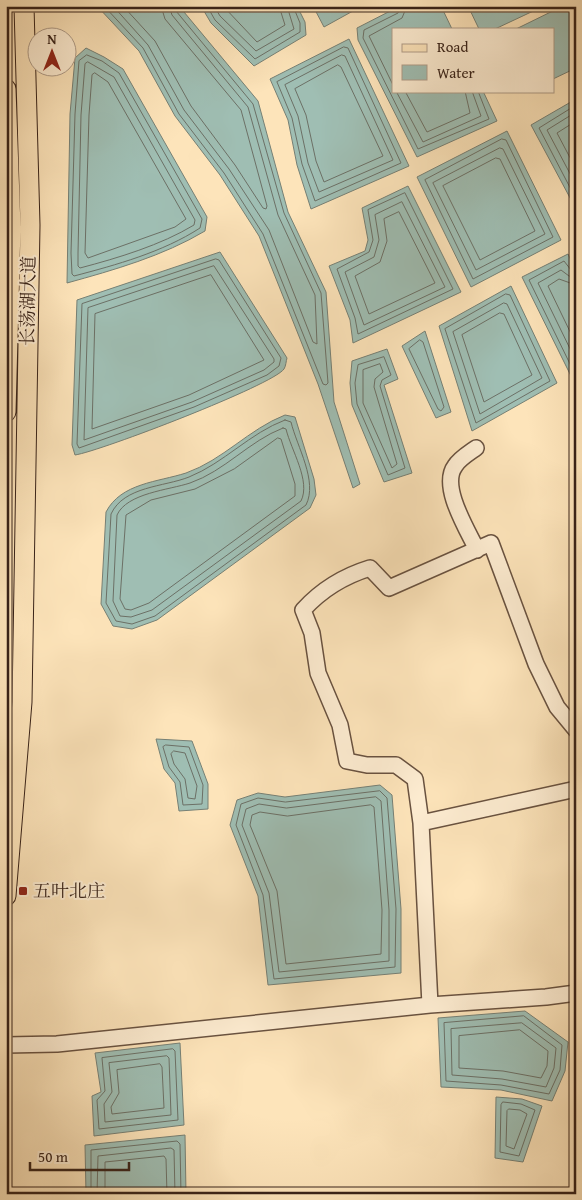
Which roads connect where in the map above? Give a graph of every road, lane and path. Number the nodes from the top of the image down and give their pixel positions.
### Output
1 (24, 6) edge
2 (6, 89) edge
3 (6, 412) edge
4 (476, 448) dead end
5 (477, 550) junction
6 (576, 730) edge
7 (576, 789) edge
8 (421, 823) junction
9 (6, 896) edge
10 (576, 993) edge
11 (430, 1005) junction
12 (6, 1045) edge

1 - 9 main road, 长荡湖大道
2 - 3 main road, 长荡湖大道
4 - 5 street
5 - 6 street
5 - 8 street
7 - 8 street
8 - 11 street
10 - 11 street
11 - 12 street

